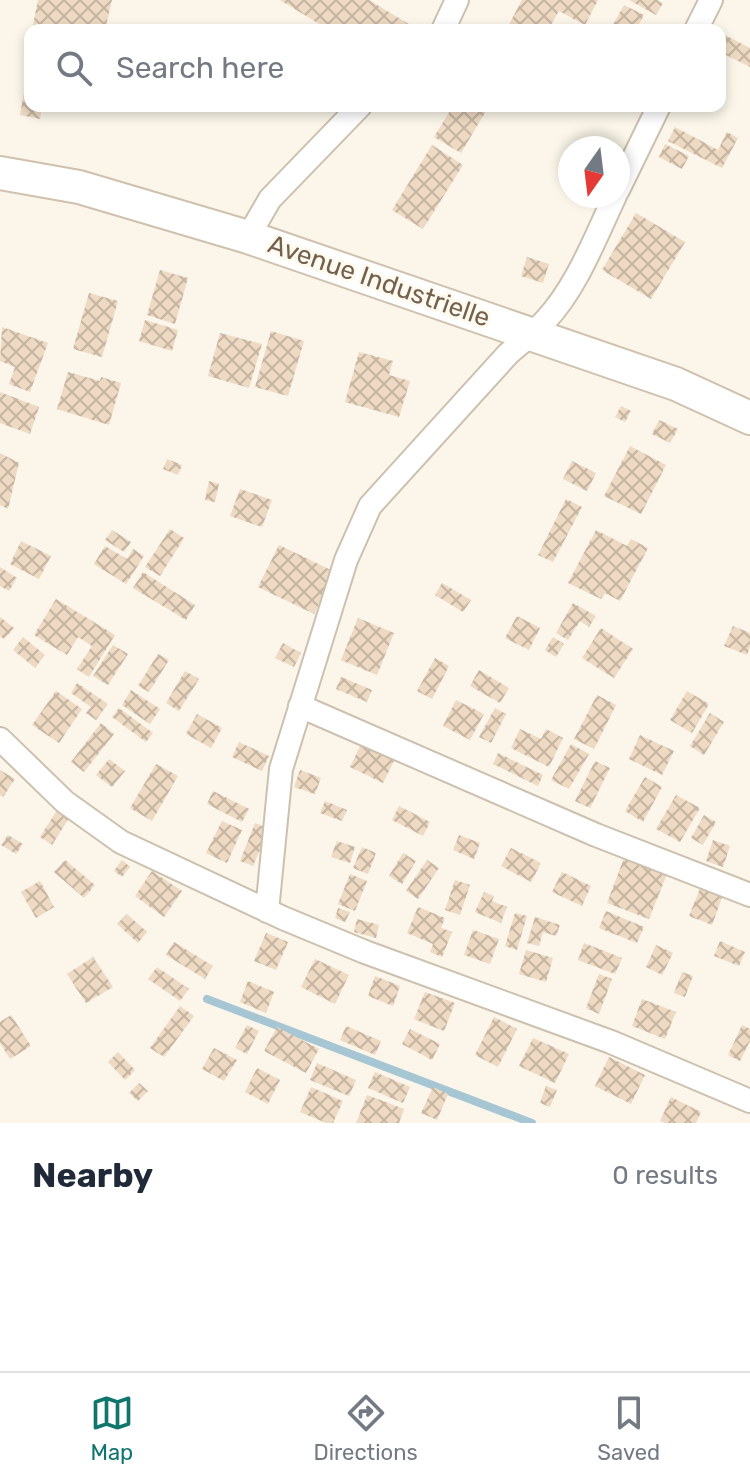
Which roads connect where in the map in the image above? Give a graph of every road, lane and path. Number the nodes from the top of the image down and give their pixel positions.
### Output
1 (457, 0) edge
2 (711, 0) edge
3 (446, 24) edge
4 (699, 24) edge
5 (354, 112) edge
6 (656, 112) edge
7 (630, 165) edge
8 (0, 173) edge
9 (609, 208) edge
10 (248, 237) junction
11 (533, 333) junction
12 (750, 418) edge
13 (300, 706) junction
14 (0, 739) edge
15 (750, 895) edge
16 (267, 911) junction
17 (750, 1101) edge

1 - 3 street
2 - 4 street
5 - 10 street
6 - 7 street
8 - 10 street, Avenue Industrielle
9 - 11 street
10 - 11 street, Avenue Industrielle
11 - 12 street, Avenue Industrielle
11 - 13 street
13 - 15 street
13 - 16 street
14 - 16 street
16 - 17 street

